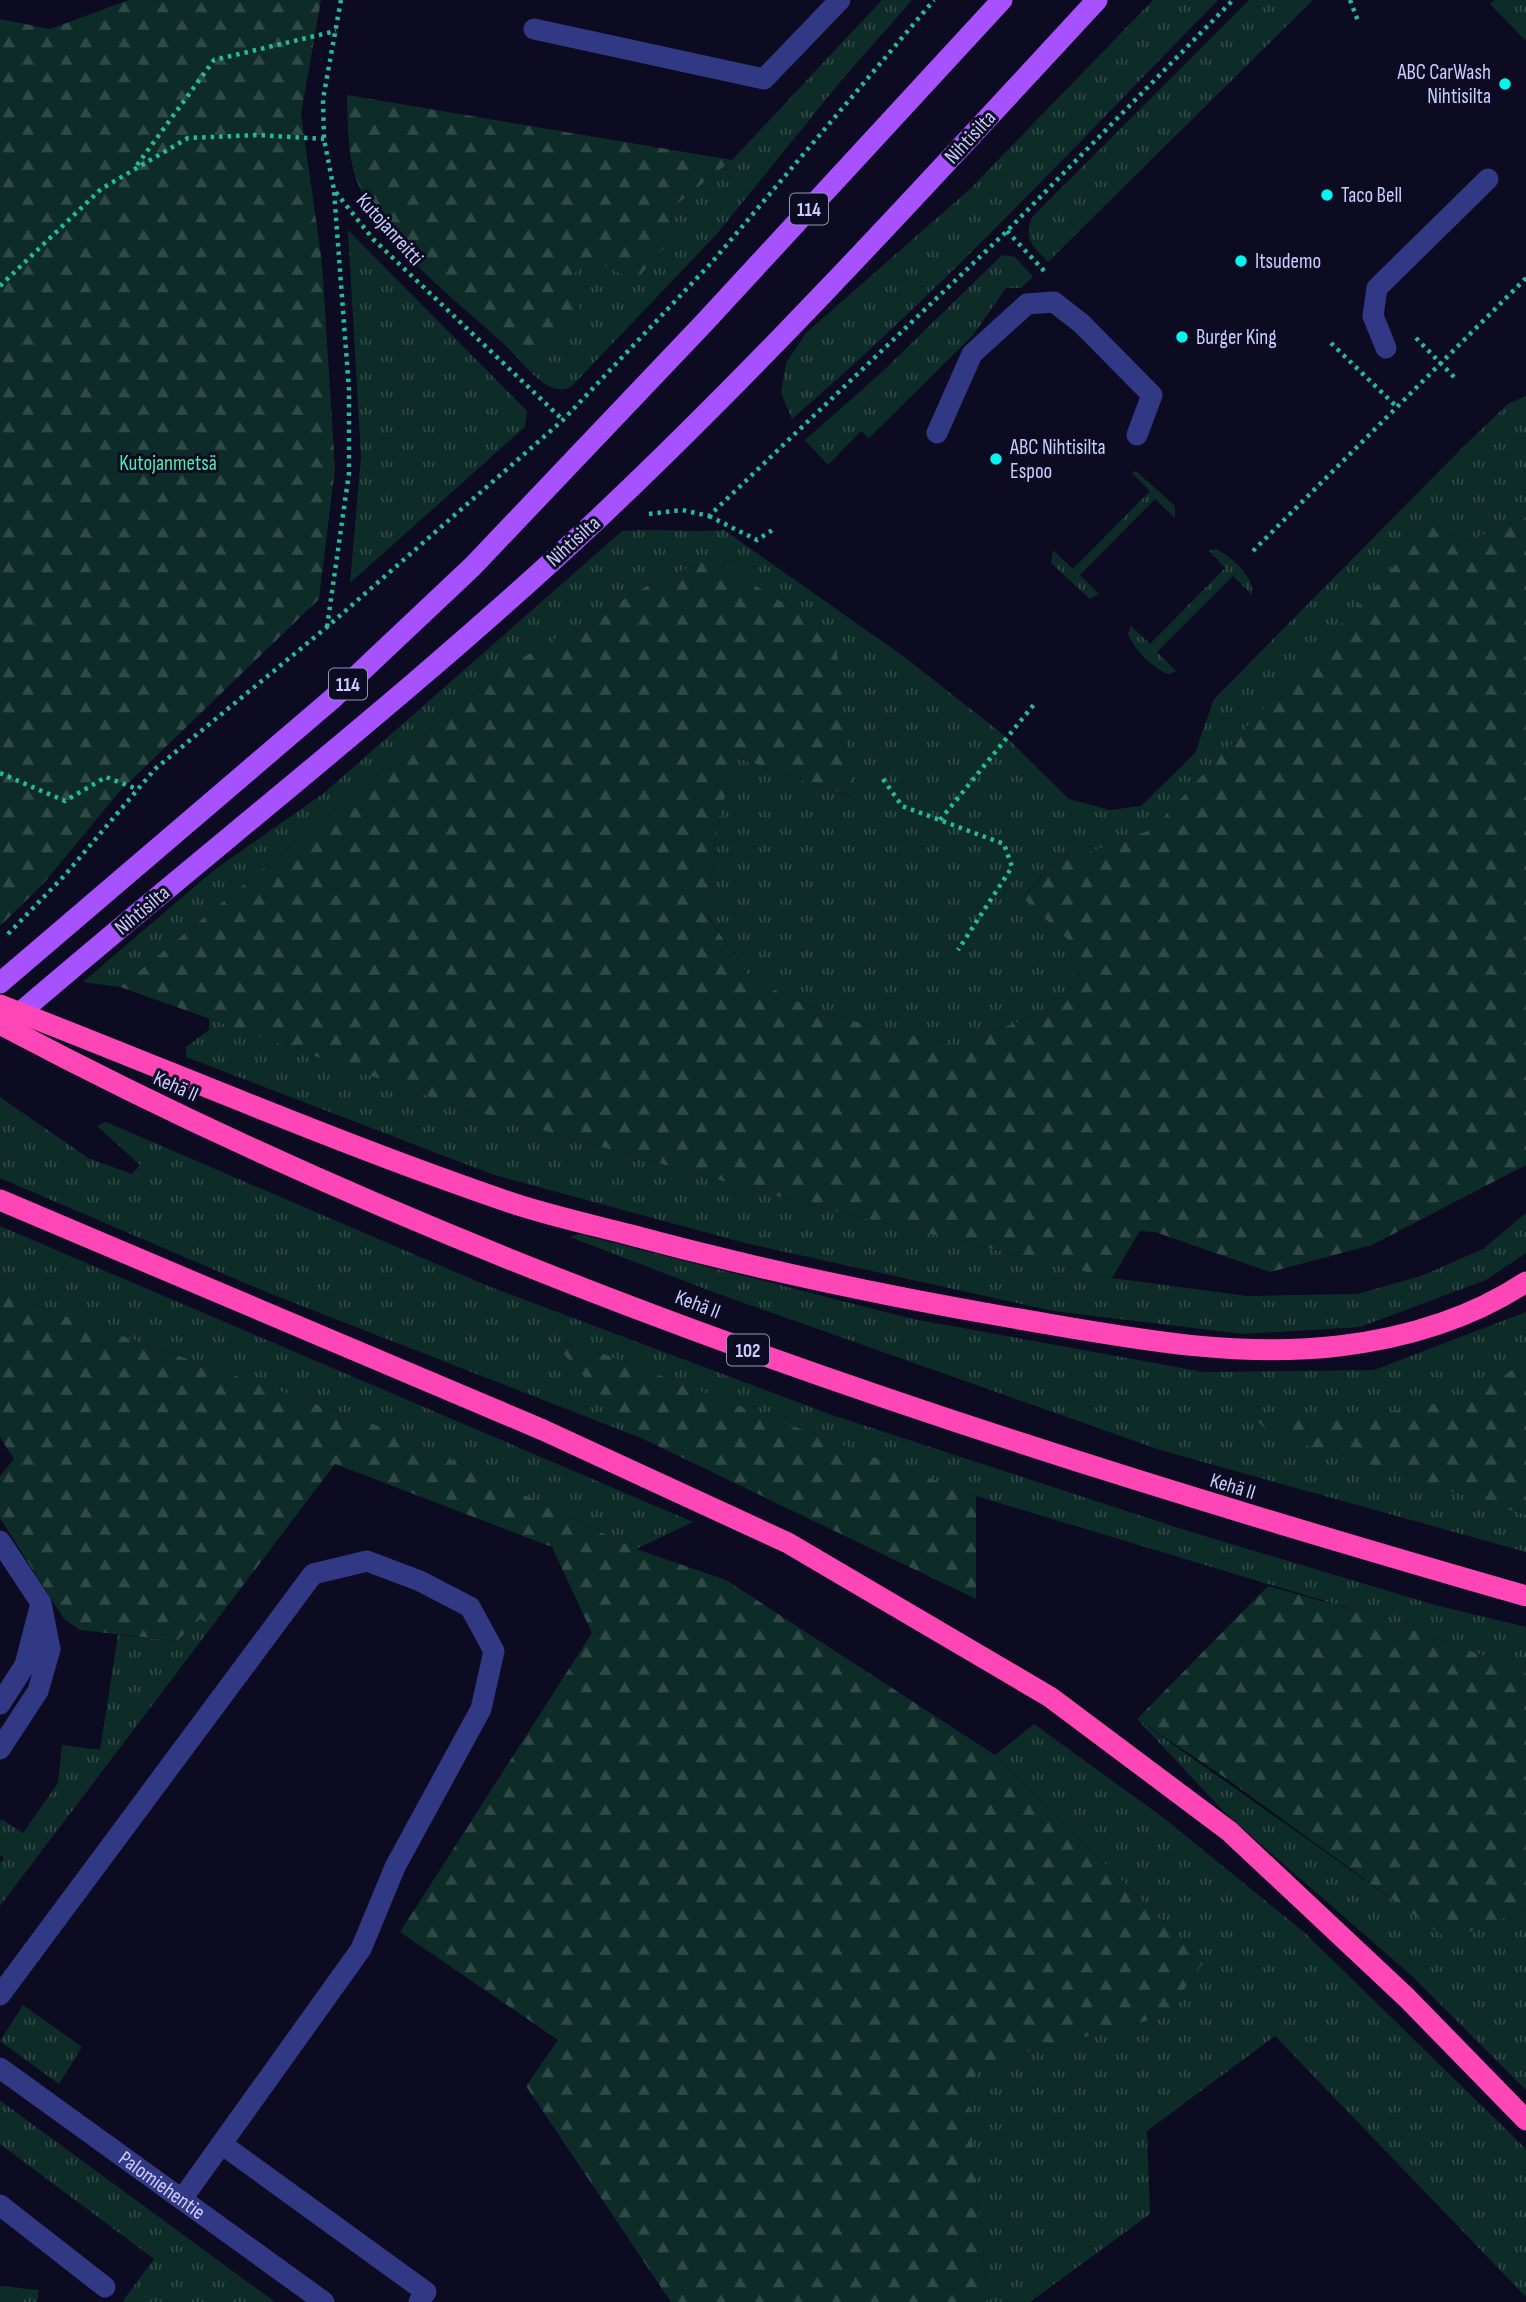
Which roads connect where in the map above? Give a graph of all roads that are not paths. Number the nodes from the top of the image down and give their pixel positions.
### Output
1 (840, 0) edge
2 (1002, 0) edge
3 (1097, 0) edge
4 (534, 29) dead end
5 (1488, 179) dead end
6 (1386, 348) dead end
7 (937, 433) dead end
8 (1137, 435) dead end
9 (0, 983) edge
10 (0, 1005) edge
11 (0, 1024) edge
12 (0, 1030) edge
13 (0, 1200) edge
14 (1526, 1282) edge
15 (0, 1541) edge
16 (1526, 1596) edge
17 (41, 1602) junction
18 (0, 1704) edge
19 (0, 1749) edge
20 (0, 1995) edge
21 (0, 2068) edge
22 (1526, 2120) edge
23 (223, 2145) junction
24 (182, 2199) junction
25 (0, 2205) edge
26 (106, 2287) dead end
27 (324, 2302) edge
28 (419, 2302) edge

1 - 4 street
2 - 9 main road, Nihtisilta / 114
3 - 12 main road, Nihtisilta / 114
5 - 6 street
7 - 8 street
10 - 14 highway
11 - 16 highway, Kehä II / 102
13 - 22 highway
15 - 17 street
17 - 18 street
17 - 19 street
20 - 23 street
21 - 24 street, Palomiehentie
23 - 24 street
23 - 28 street
24 - 27 street, Palomiehentie
25 - 26 street

